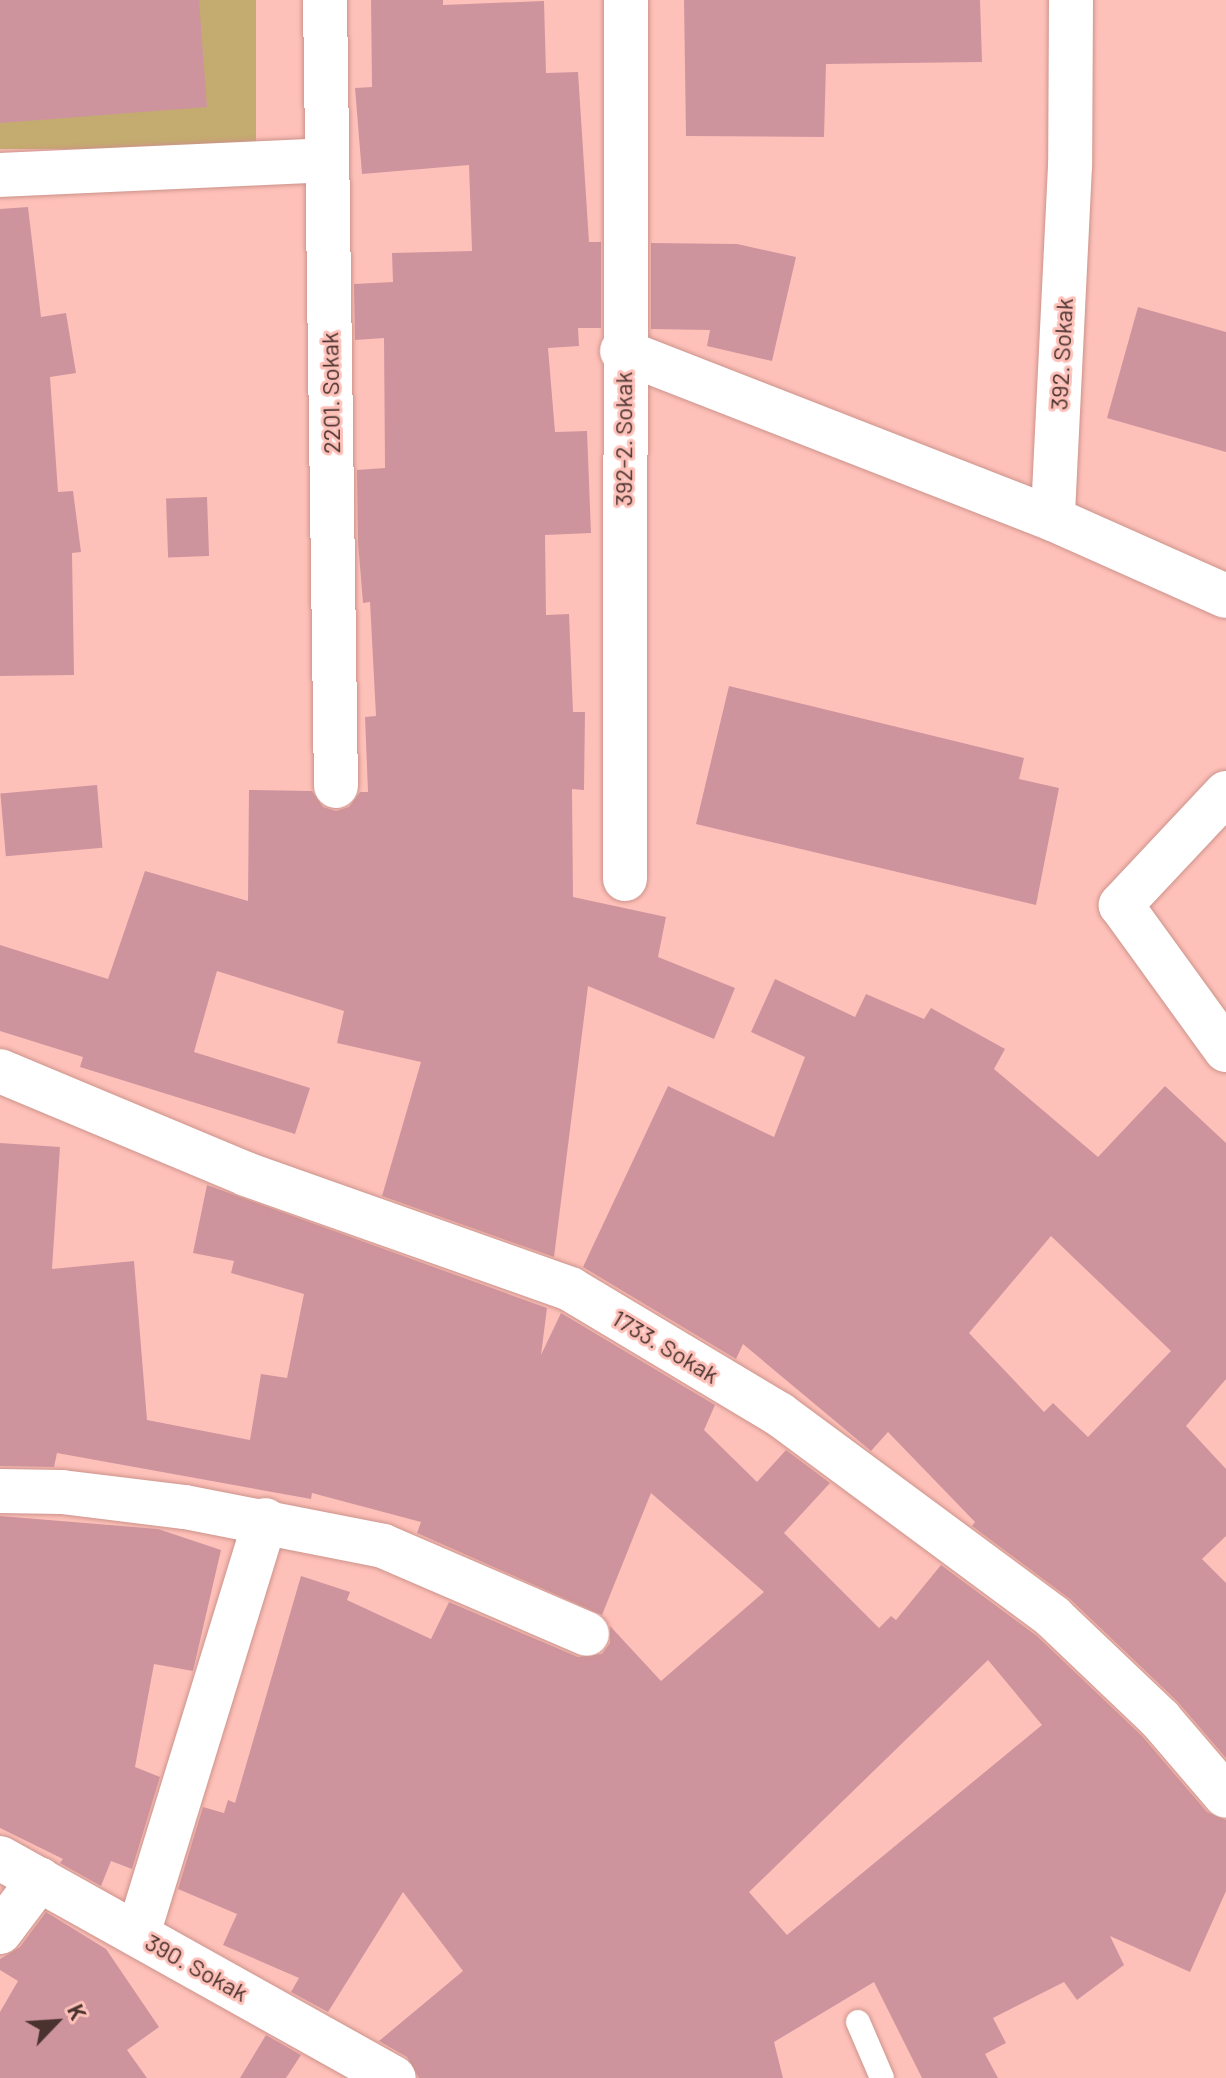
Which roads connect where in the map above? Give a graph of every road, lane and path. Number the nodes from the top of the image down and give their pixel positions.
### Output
1 (325, 0) edge
2 (626, 0) edge
3 (1071, 0) edge
4 (326, 160) junction
5 (0, 175) edge
6 (622, 351) junction
7 (1053, 519) junction
8 (1226, 596) edge
9 (336, 786) dead end
10 (1226, 793) edge
11 (625, 879) dead end
12 (1226, 1050) edge
13 (0, 1071) edge
14 (0, 1491) edge
15 (265, 1520) junction
16 (587, 1634) dead end
17 (1226, 1796) edge
18 (0, 1858) edge
19 (40, 1879) junction
20 (0, 1932) edge
21 (138, 1934) junction
22 (858, 2022) dead end
23 (394, 2078) edge
24 (882, 2078) edge

1 - 4 street, 2201. Sokak
2 - 6 street, 392-2. Sokak
3 - 7 street, 392. Sokak
4 - 5 street
4 - 9 street, 2201. Sokak
6 - 7 street
6 - 11 street, 392-2. Sokak
7 - 8 street
10 - 12 street
13 - 17 street, 1733. Sokak
14 - 15 street
15 - 16 street
15 - 21 street
18 - 19 street, 390. Sokak
19 - 20 street
19 - 21 street, 390. Sokak
21 - 23 street, 390. Sokak
22 - 24 lane

